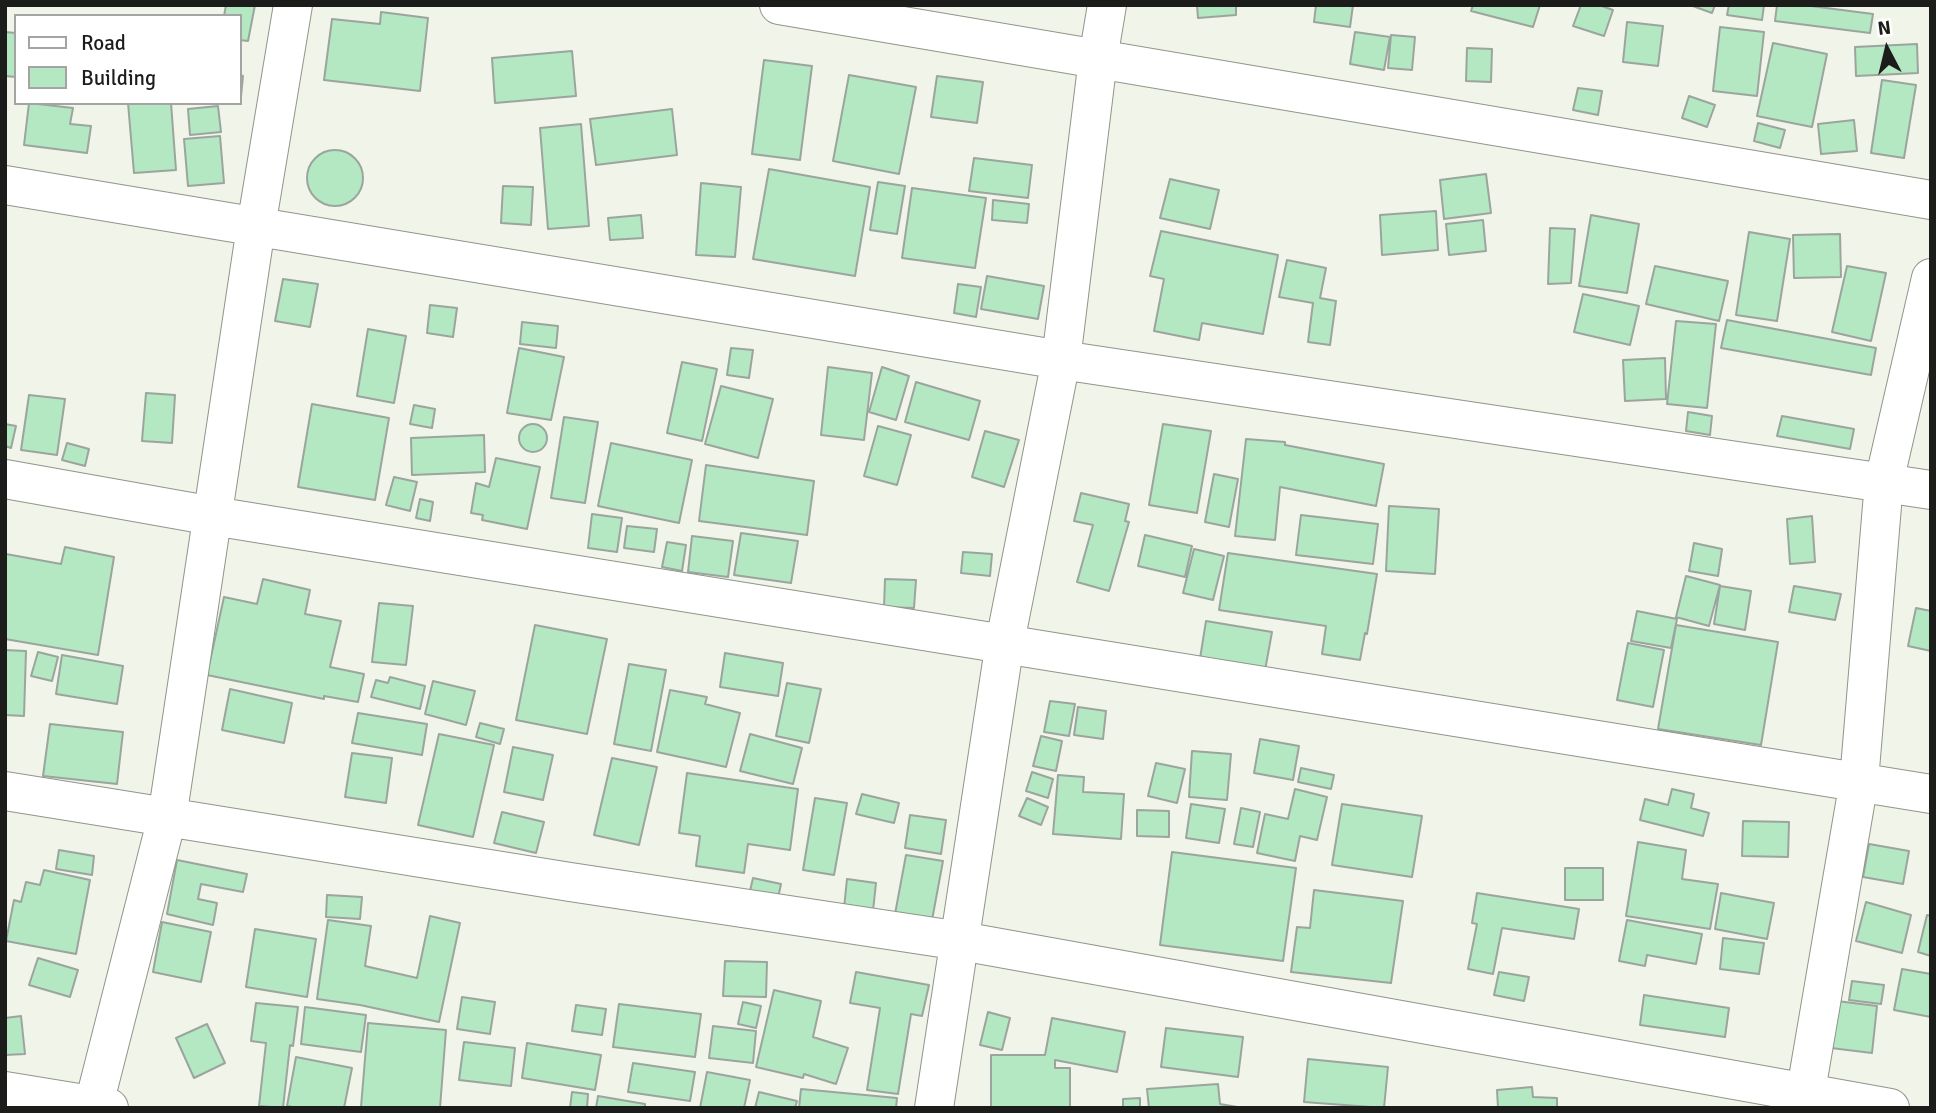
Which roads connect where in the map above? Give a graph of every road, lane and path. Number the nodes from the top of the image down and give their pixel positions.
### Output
1 (293, 5) edge
2 (779, 5) edge
3 (1107, 5) edge
4 (1097, 59) junction
5 (5, 186) edge
6 (1931, 200) edge
7 (256, 227) junction
8 (1931, 278) edge
9 (1061, 360) junction
10 (5, 479) edge
11 (1884, 482) junction
12 (1931, 490) edge
13 (213, 516) junction
14 (1005, 642) junction
15 (1858, 781) junction
16 (5, 791) edge
17 (1931, 794) edge
18 (167, 818) junction
19 (961, 941) junction
20 (5, 1091) edge
21 (1804, 1100) edge
22 (98, 1107) edge
23 (934, 1108) edge
24 (1890, 1108) edge

1 - 7 street
2 - 4 street
3 - 4 street
4 - 6 street
4 - 9 street
5 - 7 street
7 - 9 street
7 - 13 street
8 - 11 street
9 - 11 street
9 - 14 street
10 - 13 street
11 - 12 street
11 - 15 street
13 - 14 street
13 - 18 street
14 - 15 street
14 - 19 street
15 - 17 street
15 - 21 street
16 - 18 street
18 - 19 street
18 - 22 street
19 - 21 street
19 - 23 street
20 - 22 street
21 - 24 street

